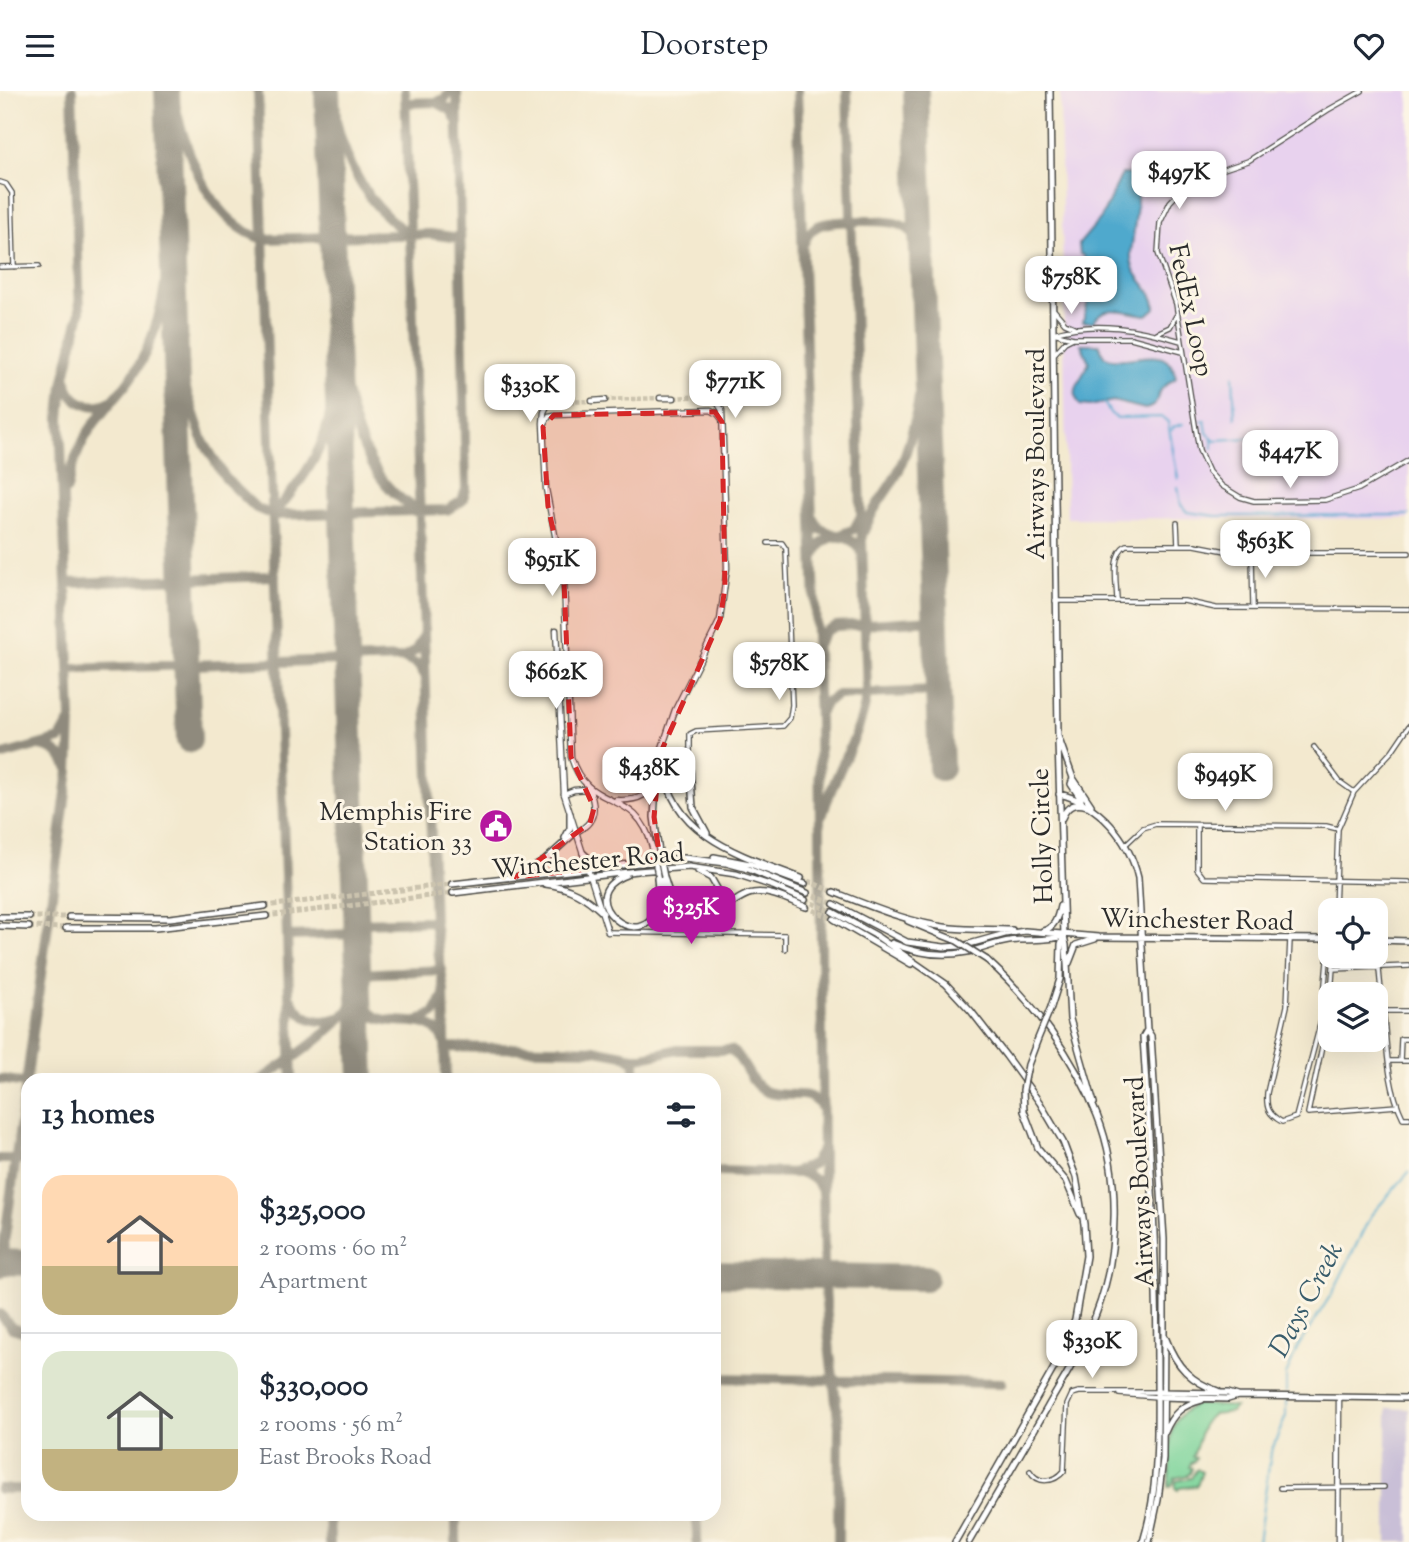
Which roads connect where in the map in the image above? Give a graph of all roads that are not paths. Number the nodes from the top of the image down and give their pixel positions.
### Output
1 (1050, 91) edge
2 (1362, 91) edge
3 (0, 182) edge
4 (0, 267) edge
5 (14, 267) junction
6 (39, 267) dead end
7 (1053, 309) junction
8 (1177, 314) junction
9 (1114, 327) junction
10 (1076, 328) junction
11 (1053, 333) junction
12 (1156, 334) junction
13 (1114, 337) junction
14 (1073, 338) junction
15 (1181, 341) junction
16 (1183, 352) junction
17 (1054, 355) junction
18 (702, 396) dead end
19 (660, 398) tunnel mouth
20 (674, 398) tunnel mouth
21 (605, 400) tunnel mouth
22 (592, 401) tunnel mouth
23 (563, 402) dead end
24 (722, 422) junction
25 (543, 427) junction
26 (1409, 460) edge
27 (1177, 523) dead end
28 (768, 543) dead end
29 (1178, 545) junction
30 (1252, 552) junction
31 (1409, 553) edge
32 (1055, 601) junction
33 (1117, 601) junction
34 (1253, 608) junction
35 (1409, 609) edge
36 (556, 631) dead end
37 (1409, 726) edge
38 (1058, 736) junction
39 (665, 739) junction
40 (1314, 747) dead end
41 (690, 766) junction
42 (664, 767) junction
43 (657, 772) junction
44 (1073, 778) junction
45 (589, 789) junction
46 (1354, 792) junction
47 (564, 794) junction
48 (1059, 794) junction
49 (612, 799) junction
50 (1083, 801) junction
51 (1093, 808) junction
52 (570, 814) junction
53 (1060, 823) junction
54 (1197, 825) junction
55 (1338, 829) junction
56 (576, 832) junction
57 (564, 841) junction
58 (713, 841) junction
59 (1125, 845) junction
60 (655, 847) junction
61 (583, 853) junction
62 (684, 858) junction
63 (612, 866) junction
64 (689, 867) junction
65 (588, 869) junction
66 (637, 871) junction
67 (657, 872) junction
68 (590, 876) junction
69 (516, 877) junction
70 (1334, 881) junction
71 (1409, 882) edge
72 (528, 883) junction
73 (452, 884) tunnel mouth
74 (834, 892) tunnel mouth
75 (453, 893) tunnel mouth
76 (1062, 896) junction
77 (1335, 898) edge
78 (834, 904) tunnel mouth
79 (265, 906) tunnel mouth
80 (806, 907) tunnel mouth
81 (882, 911) junction
82 (833, 912) tunnel mouth
83 (603, 913) junction
84 (266, 916) tunnel mouth
85 (0, 917) edge
86 (29, 917) tunnel mouth
87 (69, 917) tunnel mouth
88 (834, 919) tunnel mouth
89 (0, 926) edge
90 (29, 927) tunnel mouth
91 (66, 927) tunnel mouth
92 (1025, 931) junction
93 (1041, 931) junction
94 (608, 932) joint
95 (875, 935) junction
96 (1063, 936) junction
97 (1099, 937) junction
98 (1141, 937) junction
99 (1290, 939) junction
100 (1318, 939) edge
101 (1388, 940) edge
102 (1409, 941) edge
103 (785, 949) dead end
104 (1388, 966) edge
105 (1409, 966) edge
106 (1326, 968) edge
107 (1348, 968) edge
108 (1333, 969) joint
109 (933, 975) junction
110 (1332, 982) edge
111 (1067, 987) junction
112 (1388, 1011) edge
113 (1409, 1011) edge
114 (1147, 1030) junction
115 (1409, 1039) edge
116 (1321, 1052) edge
117 (1387, 1052) edge
118 (1388, 1061) junction
119 (1400, 1061) junction
120 (1409, 1061) edge
121 (1397, 1106) junction
122 (1098, 1117) junction
123 (1409, 1118) edge
124 (1084, 1224) junction
125 (1164, 1335) junction
126 (1228, 1393) junction
127 (1160, 1394) junction
128 (1238, 1396) junction
129 (1339, 1398) junction
130 (1409, 1398) edge
131 (1205, 1399) junction
132 (1163, 1435) junction
133 (1160, 1459) junction
134 (1030, 1471) dead end
135 (1338, 1486) junction
136 (1384, 1487) dead end
137 (1280, 1488) dead end
138 (955, 1542) edge
139 (969, 1542) edge
140 (1143, 1542) edge
141 (1149, 1542) edge
142 (1338, 1542) edge

1 - 7 main road, Airways Boulevard
2 - 8 street, FedEx Loop
3 - 5 street
4 - 5 street
5 - 6 street
7 - 10 street
7 - 11 main road, Airways Boulevard
8 - 12 street
8 - 15 street, FedEx Loop
9 - 10 street
9 - 12 street
9 - 13 street
10 - 11 street
11 - 14 street
11 - 17 main road, Airways Boulevard
12 - 15 street
13 - 14 street
13 - 16 street
14 - 17 street
15 - 16 street, FedEx Loop
16 - 26 street, FedEx Loop
17 - 32 main road, Airways Boulevard
18 - 24 main road
19 - 20 main road
21 - 22 main road
23 - 25 main road
24 - 25 main road
24 - 39 main road
25 - 45 main road
27 - 29 street
28 - 41 street
29 - 30 street
29 - 33 street
30 - 31 street
30 - 34 street
32 - 33 street
32 - 38 main road, Airways Boulevard
33 - 34 street
34 - 35 street
36 - 47 main road
37 - 46 street
38 - 44 main road, Airways Boulevard
38 - 48 main road, Holly Circle
39 - 42 main road
39 - 43 main road
40 - 46 street
41 - 42 main road
41 - 58 main road
42 - 58 main road
43 - 49 main road
43 - 60 main road
44 - 50 main road
44 - 51 main road, Airways Boulevard
45 - 47 main road
45 - 49 main road
45 - 56 main road
46 - 55 street
47 - 52 main road
48 - 50 main road, Airways Boulevard
48 - 53 main road, Holly Circle
49 - 60 main road
50 - 51 main road, Airways Boulevard
51 - 53 main road
51 - 59 main road, Airways Boulevard
52 - 56 main road
52 - 57 main road
53 - 76 main road, Holly Circle
54 - 55 street
54 - 59 street
54 - 70 street
55 - 70 street
56 - 57 main road
56 - 61 main road
57 - 69 main road
58 - 62 main road
59 - 98 main road, Airways Boulevard
60 - 64 main road, bridge
60 - 67 main road, bridge
61 - 63 main road
61 - 65 main road
62 - 63 main road, Winchester Road
62 - 64 main road, Winchester Road
63 - 65 main road, Winchester Road
64 - 66 main road, Winchester Road
65 - 68 main road
65 - 69 main road, Winchester Road
66 - 67 main road
66 - 68 main road, Winchester Road
67 - 80 main road
68 - 72 main road, Winchester Road
68 - 83 main road
69 - 73 main road, Winchester Road
70 - 71 street
70 - 77 street
72 - 75 main road, Winchester Road
72 - 83 main road
74 - 81 main road
76 - 93 main road
76 - 96 main road, Holly Circle
78 - 92 main road, Winchester Road
79 - 87 main road
81 - 92 main road
81 - 122 main road, bridge
82 - 95 main road, Winchester Road
83 - 94 main road
84 - 91 main road
85 - 86 main road
88 - 109 main road
89 - 90 main road
92 - 93 main road, Winchester Road
93 - 96 main road, Winchester Road
94 - 103 street
95 - 96 main road, Winchester Road
95 - 109 main road
96 - 97 main road, Winchester Road
96 - 111 main road
96 - 124 main road, bridge
97 - 98 main road, Winchester Road
97 - 111 main road
98 - 99 main road, Winchester Road
98 - 114 main road, Airways Boulevard
99 - 100 main road, Winchester Road
99 - 106 street
101 - 102 main road
104 - 105 street
107 - 108 street
108 - 110 street
109 - 124 main road
111 - 122 main road
112 - 113 street
114 - 125 main road, Airways Boulevard
114 - 127 main road, Airways Boulevard
115 - 119 street
116 - 121 street
117 - 118 street
118 - 119 street
118 - 121 street
119 - 120 street
121 - 123 street
122 - 139 main road
124 - 138 main road
125 - 126 main road
125 - 127 main road, Airways Boulevard
126 - 127 main road
126 - 128 main road
127 - 131 main road
127 - 132 main road, Airways Boulevard
127 - 133 main road, Airways Boulevard
127 - 134 street
128 - 129 main road
128 - 131 main road
129 - 130 main road
129 - 135 main road
131 - 132 main road
132 - 133 main road, Airways Boulevard
133 - 140 main road, Airways Boulevard
133 - 141 main road, Airways Boulevard
135 - 136 street
135 - 137 street
135 - 142 main road

